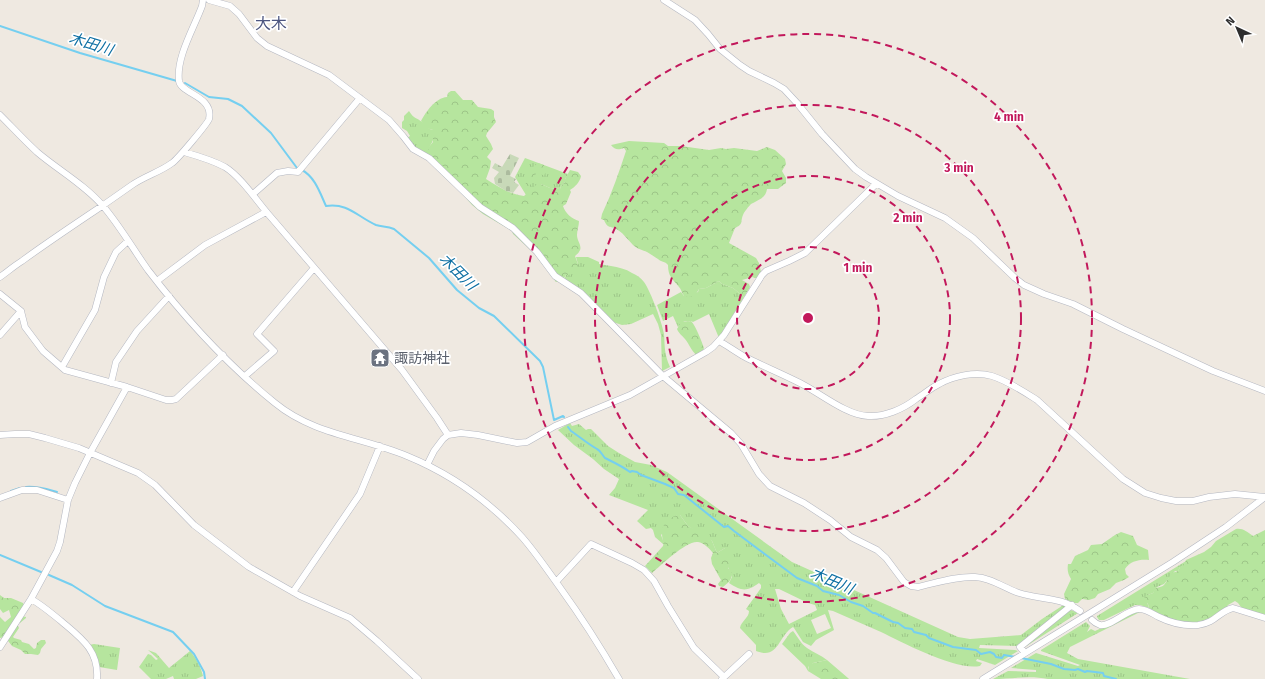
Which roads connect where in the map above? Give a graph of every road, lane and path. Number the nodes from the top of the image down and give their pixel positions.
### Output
1 (203, 0) edge
2 (210, 0) edge
3 (664, 0) edge
4 (360, 98) junction
5 (0, 115) edge
6 (184, 152) junction
7 (876, 184) junction
8 (252, 194) junction
9 (103, 206) junction
10 (266, 212) junction
11 (128, 241) junction
12 (314, 268) junction
13 (0, 277) edge
14 (157, 280) junction
15 (0, 294) edge
16 (169, 296) junction
17 (21, 311) junction
18 (0, 335) edge
19 (719, 341) junction
20 (223, 355) junction
21 (62, 367) junction
22 (245, 376) junction
23 (664, 377) junction
24 (111, 383) junction
25 (126, 387) junction
26 (1265, 391) edge
27 (0, 435) edge
28 (448, 435) junction
29 (380, 446) junction
30 (90, 453) junction
31 (427, 465) junction
32 (1265, 497) edge
33 (0, 498) edge
34 (68, 500) junction
35 (556, 582) junction
36 (293, 592) junction
37 (31, 599) junction
38 (1072, 605) junction
39 (1080, 611) dead end
40 (1265, 618) edge
41 (1092, 620) dead end
42 (0, 647) edge
43 (1025, 653) junction
44 (749, 654) dead end
45 (723, 678) edge
46 (97, 679) edge
47 (418, 679) edge
48 (619, 679) edge
49 (983, 679) edge

1 - 6 street
2 - 4 street
3 - 7 street
4 - 8 street
4 - 23 street
5 - 9 street
6 - 8 street
6 - 9 street
7 - 19 street
7 - 26 street
8 - 10 street
9 - 11 street
9 - 13 street
10 - 12 street
10 - 14 street
11 - 14 street
11 - 21 street
12 - 22 street
12 - 28 street
14 - 16 street
15 - 17 street
16 - 20 street
16 - 24 street
17 - 18 street
17 - 21 street
19 - 23 street
19 - 32 street
20 - 22 street
20 - 25 street
21 - 24 street
22 - 29 street
23 - 28 street
23 - 38 street
24 - 25 street
25 - 30 street
27 - 30 street
28 - 31 street
29 - 31 street
29 - 36 street
30 - 34 street
30 - 36 street
31 - 35 street
32 - 43 street
33 - 34 street
34 - 37 street
35 - 45 street
35 - 48 street
36 - 47 street
37 - 42 street
37 - 46 street
38 - 39 street
38 - 43 street
40 - 41 street
43 - 49 street
44 - 45 street

